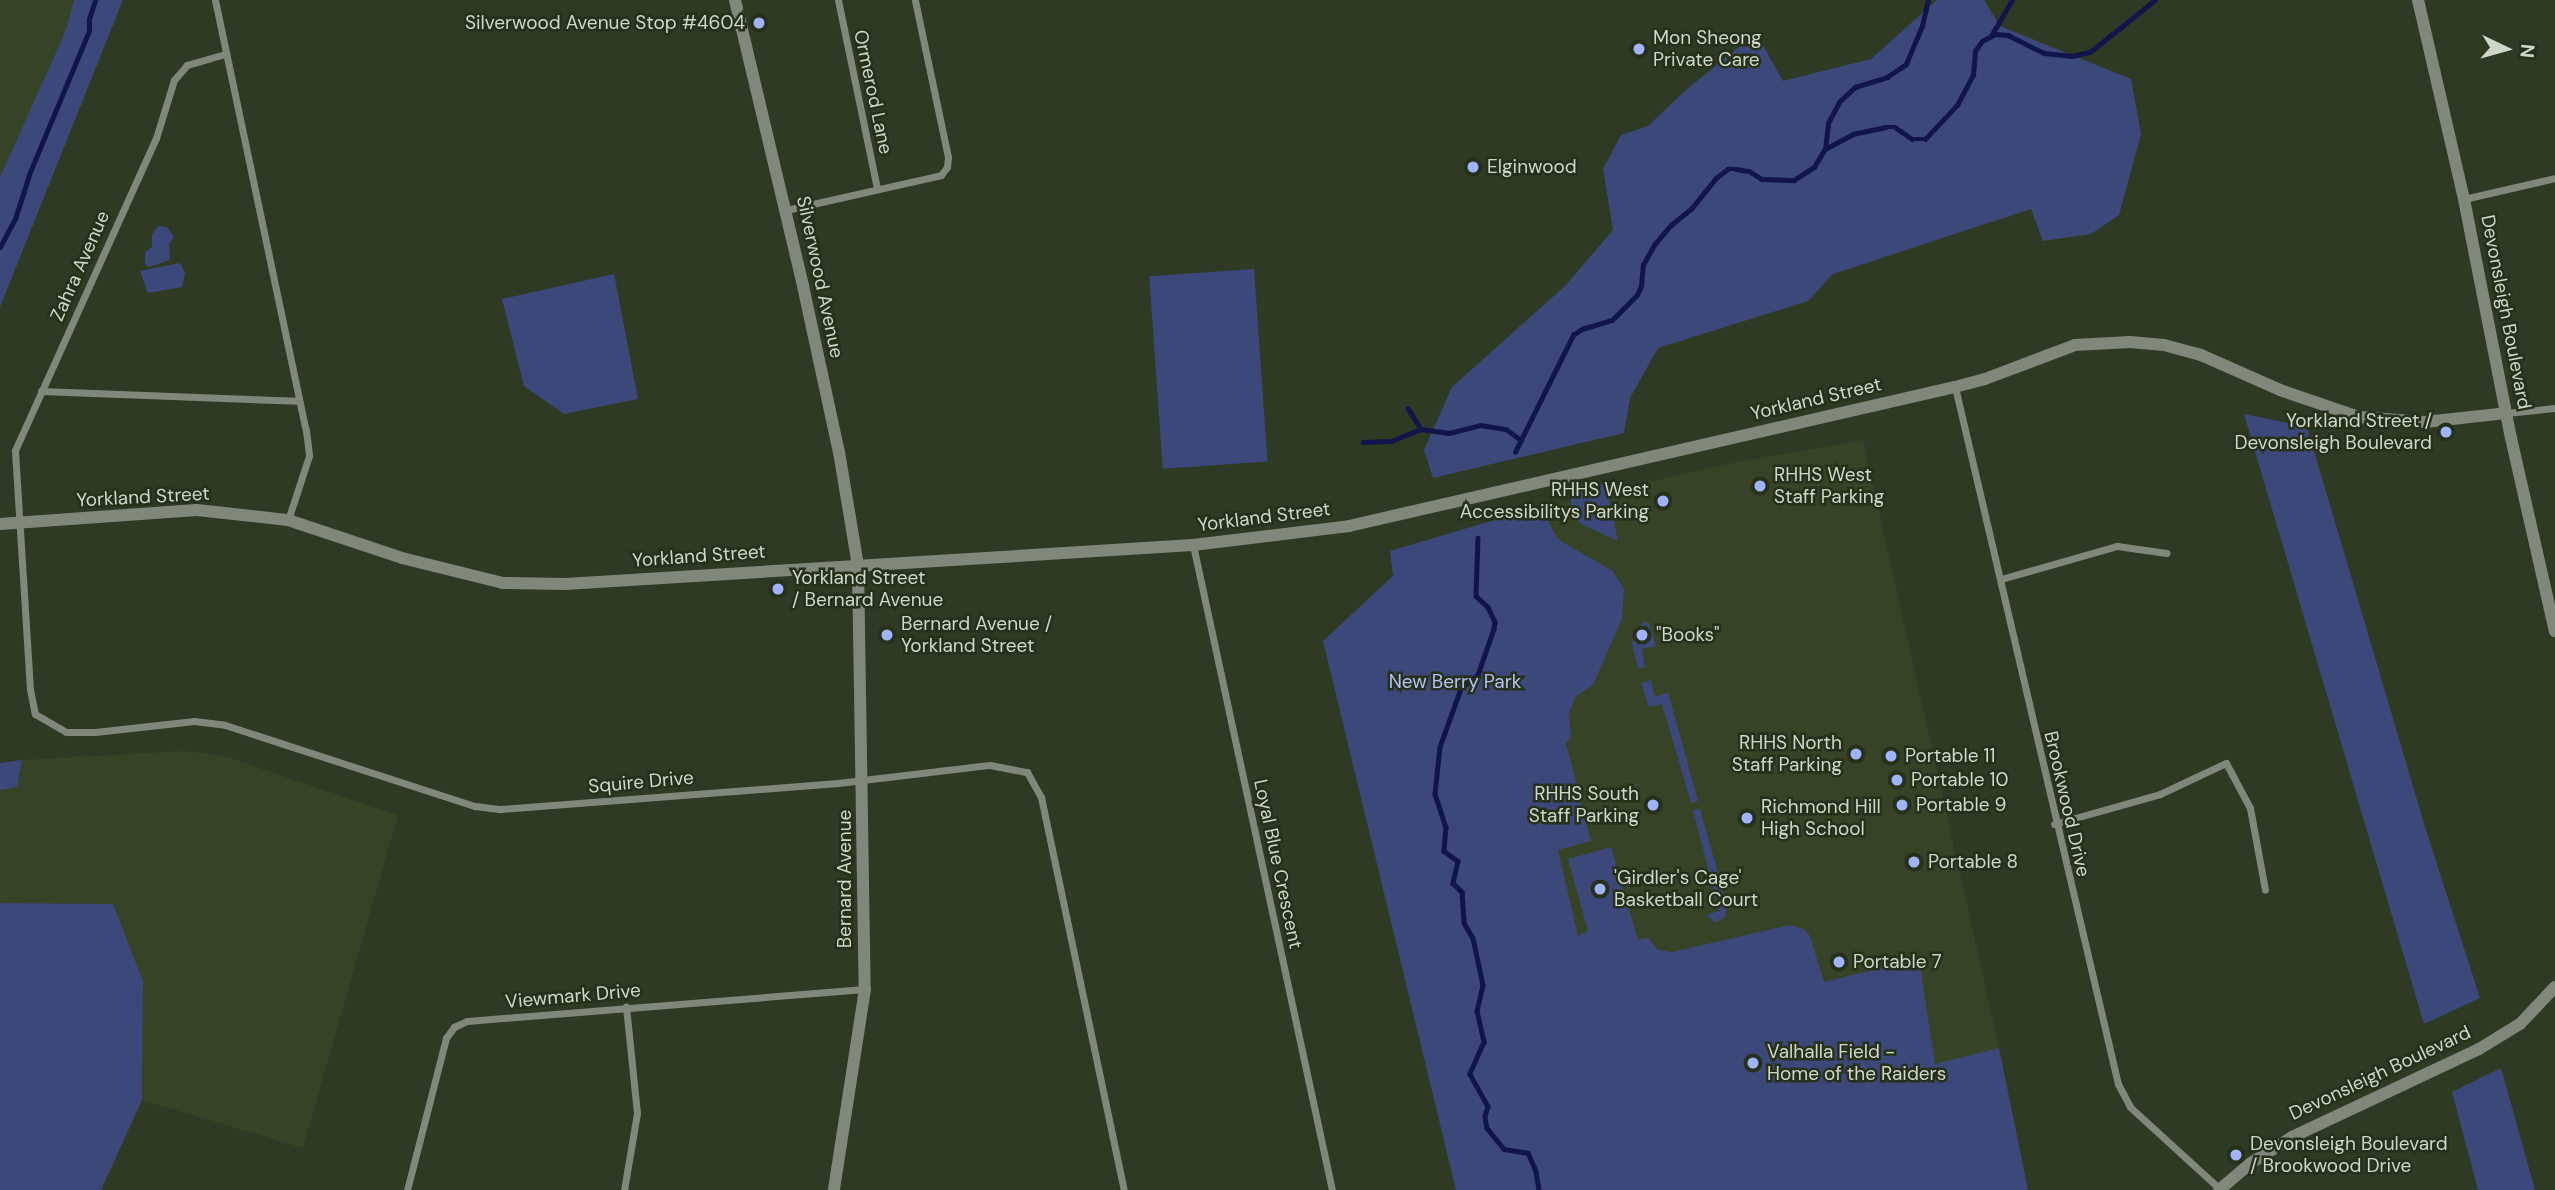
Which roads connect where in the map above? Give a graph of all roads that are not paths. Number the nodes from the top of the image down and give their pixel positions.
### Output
1 (215, 0) edge
2 (735, 0) edge
3 (838, 0) edge
4 (915, 0) edge
5 (2418, 0) edge
6 (225, 54) junction
7 (2555, 178) edge
8 (877, 189) junction
9 (2464, 199) junction
10 (786, 210) junction
11 (1955, 387) junction
12 (41, 391) junction
13 (298, 401) junction
14 (2555, 408) edge
15 (2506, 413) junction
16 (288, 520) junction
17 (19, 523) junction
18 (0, 524) edge
19 (1193, 545) junction
20 (2167, 553) dead end
21 (858, 565) junction
22 (2001, 579) junction
23 (2555, 631) edge
24 (864, 780) junction
25 (2054, 824) junction
26 (2265, 890) dead end
27 (2555, 987) edge
28 (865, 989) junction
29 (626, 1007) junction
30 (407, 1190) edge
31 (624, 1190) edge
32 (834, 1190) edge
33 (1124, 1190) edge
34 (1332, 1190) edge
35 (2220, 1190) edge

1 - 6 street
2 - 10 street, Silverwood Avenue
3 - 8 street, Ormerod Lane
4 - 8 street
5 - 9 street, Devonsleigh Boulevard
6 - 12 street, Zahra Avenue
6 - 13 street
7 - 9 street
8 - 10 street
9 - 15 street, Devonsleigh Boulevard
10 - 21 street, Silverwood Avenue
11 - 15 street, Yorkland Street
11 - 19 street, Yorkland Street
11 - 22 street, Brookwood Drive
12 - 13 street
12 - 17 street, Zahra Avenue
13 - 16 street
14 - 15 street
15 - 23 street, Devonsleigh Boulevard
16 - 17 street, Yorkland Street
16 - 21 street, Yorkland Street
17 - 18 street, Yorkland Street
17 - 24 street, Squire Drive
19 - 21 street, Yorkland Street
19 - 34 street, Loyal Blue Crescent
20 - 22 street
21 - 24 street, Bernard Avenue
22 - 25 street, Brookwood Drive
24 - 28 street, Bernard Avenue
24 - 33 street, Squire Drive
25 - 26 street
25 - 35 street, Brookwood Drive
27 - 35 street, Devonsleigh Boulevard
28 - 29 street, Viewmark Drive
28 - 32 street, Bernard Avenue
29 - 30 street, Viewmark Drive
29 - 31 street

